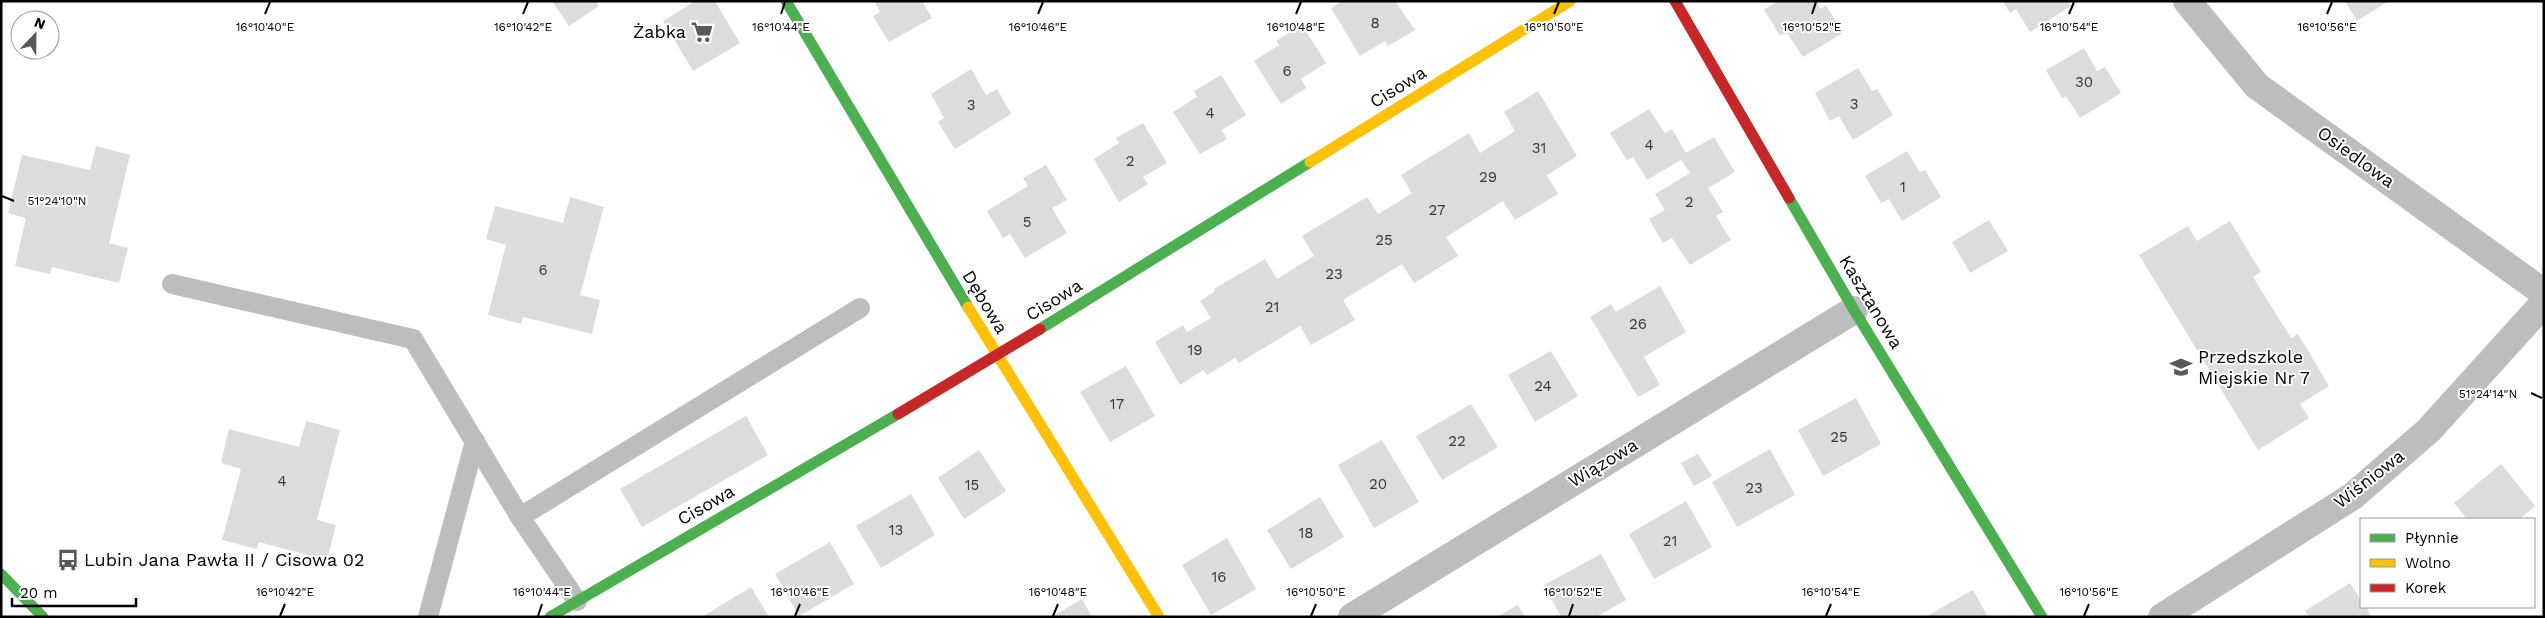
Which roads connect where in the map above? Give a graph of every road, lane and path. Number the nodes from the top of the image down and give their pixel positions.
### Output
1 (786, 1) edge
2 (1570, 1) edge
3 (1675, 1) edge
4 (2187, 1) edge
5 (172, 284) dead end
6 (2544, 293) edge
7 (2544, 303) edge
8 (860, 308) dead end
9 (1854, 310) junction
10 (997, 356) junction
11 (475, 441) junction
12 (520, 517) junction
13 (1, 574) edge
14 (577, 600) junction
15 (44, 617) edge
16 (428, 617) edge
17 (550, 617) edge
18 (1159, 617) edge
19 (1352, 617) edge
20 (2042, 617) edge
21 (2162, 617) edge

1 - 10 street, Dębowa
2 - 10 street, Cisowa
3 - 9 street, Kasztanowa
4 - 6 street, Osiedlowa
5 - 11 lane
7 - 21 street, Wiśniowa
8 - 12 lane
9 - 19 street, Wiązowa
9 - 20 street, Kasztanowa
10 - 14 street, Cisowa
10 - 18 street, Dębowa
11 - 12 lane
11 - 16 lane
12 - 14 lane
13 - 15 street
14 - 17 street, Cisowa

